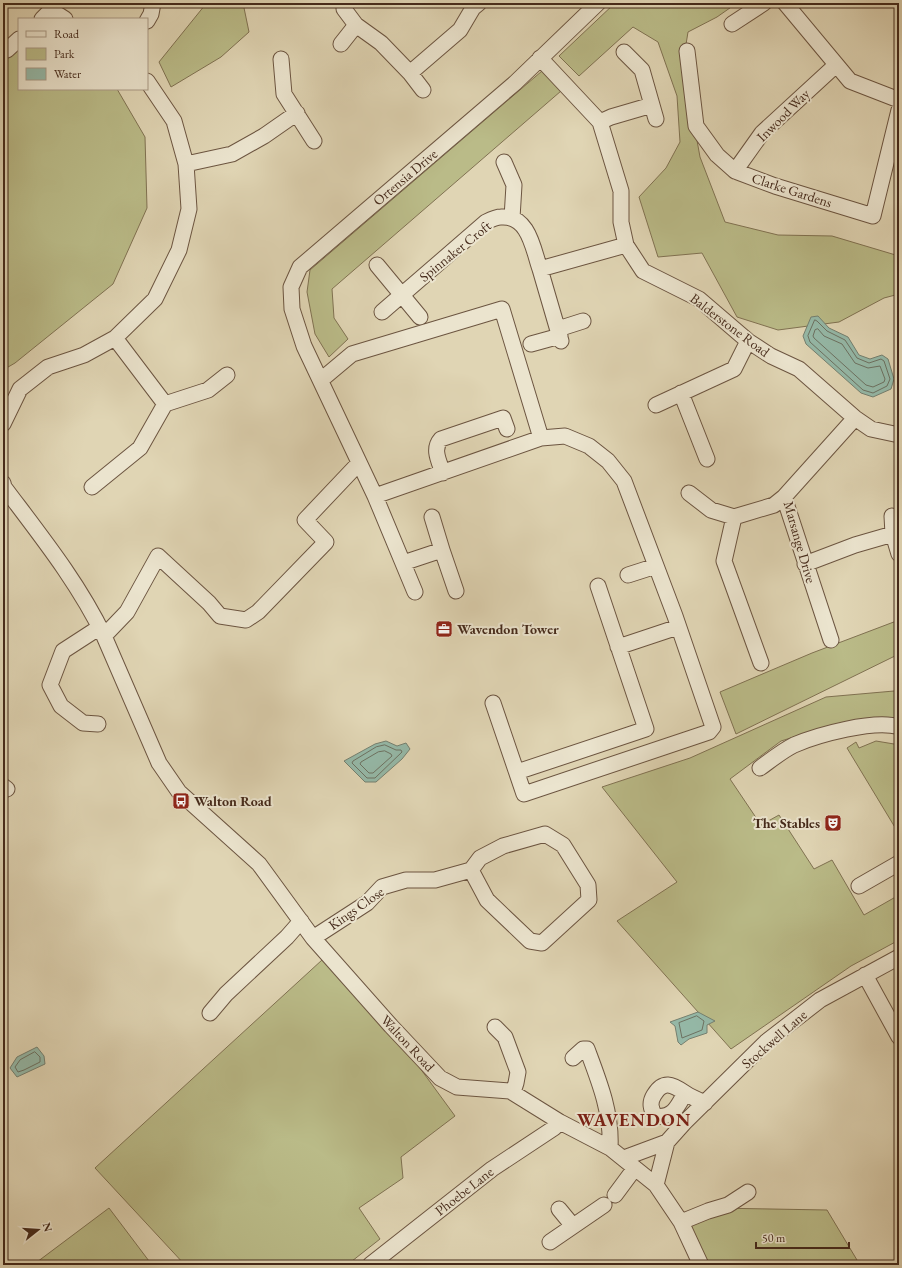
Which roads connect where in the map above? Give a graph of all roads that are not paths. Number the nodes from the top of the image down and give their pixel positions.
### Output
1 (153, 3) edge
2 (598, 3) edge
3 (764, 3) edge
4 (785, 3) edge
5 (473, 5) edge
6 (344, 9) dead end
7 (48, 11) edge
8 (63, 18) edge
9 (148, 19) edge
10 (732, 24) dead end
11 (356, 25) junction
12 (18, 40) edge
13 (341, 44) dead end
14 (3, 51) edge
15 (687, 51) dead end
16 (624, 52) dead end
17 (540, 58) junction
18 (281, 59) dead end
19 (836, 65) junction
20 (410, 73) junction
21 (148, 83) edge
22 (423, 90) dead end
23 (899, 100) edge
24 (899, 110) edge
25 (297, 114) junction
26 (600, 122) junction
27 (314, 141) dead end
28 (504, 162) dead end
29 (186, 164) junction
30 (735, 171) junction
31 (512, 218) junction
32 (626, 245) junction
33 (377, 265) dead end
34 (540, 270) junction
35 (402, 295) junction
36 (382, 312) dead end
37 (420, 317) dead end
38 (584, 321) dead end
39 (560, 335) junction
40 (115, 338) junction
41 (748, 341) junction
42 (531, 344) dead end
43 (226, 375) dead end
44 (321, 380) junction
45 (681, 393) junction
46 (165, 404) junction
47 (656, 405) dead end
48 (855, 418) junction
49 (3, 424) edge
50 (507, 429) dead end
51 (899, 435) edge
52 (541, 438) junction
53 (707, 459) dead end
54 (359, 462) junction
55 (443, 473) junction
56 (3, 486) edge
57 (92, 487) dead end
58 (689, 493) dead end
59 (375, 496) junction
60 (784, 498) junction
61 (892, 516) dead end
62 (432, 517) dead end
63 (734, 517) junction
64 (893, 534) junction
65 (442, 550) junction
66 (899, 554) edge
67 (403, 563) junction
68 (805, 564) junction
69 (656, 566) junction
70 (628, 575) dead end
71 (598, 586) dead end
72 (456, 591) dead end
73 (415, 592) dead end
74 (678, 627) junction
75 (102, 632) junction
76 (831, 640) dead end
77 (618, 647) junction
78 (761, 663) dead end
79 (494, 703) dead end
80 (98, 724) dead end
81 (899, 727) edge
82 (637, 732) junction
83 (645, 754) junction
84 (760, 768) dead end
85 (517, 772) junction
86 (899, 863) edge
87 (471, 870) junction
88 (859, 886) dead end
89 (301, 921) junction
90 (313, 938) junction
91 (899, 957) edge
92 (865, 976) junction
93 (210, 1013) dead end
94 (495, 1028) dead end
95 (899, 1038) edge
96 (573, 1058) dead end
97 (513, 1092) junction
98 (685, 1093) dead end
99 (705, 1103) junction
100 (560, 1122) junction
101 (666, 1142) junction
102 (610, 1148) junction
103 (624, 1158) junction
104 (636, 1168) junction
105 (656, 1185) junction
106 (748, 1192) dead end
107 (559, 1209) dead end
108 (681, 1222) junction
109 (573, 1226) junction
110 (550, 1242) dead end
111 (699, 1264) edge
112 (370, 1265) edge

1 - 9 street
2 - 17 street, Ortensia Drive
3 - 10 street
4 - 19 street
5 - 20 street
6 - 11 street
7 - 8 street
11 - 13 street
11 - 20 street
12 - 14 street
15 - 30 street, Clarke Gardens
16 - 26 street
17 - 26 street, Balderstone Road
17 - 44 street, Ortensia Drive
18 - 25 street
19 - 23 street
19 - 30 street, Inwood Way
20 - 22 street
21 - 29 street
24 - 30 street, Clarke Gardens
25 - 27 street
25 - 29 street
26 - 32 street, Balderstone Road
28 - 31 street
29 - 40 street
31 - 34 street
31 - 35 street, Spinnaker Croft
32 - 34 street
32 - 41 street, Balderstone Road
33 - 35 street
34 - 39 street
35 - 36 street, Spinnaker Croft
35 - 37 street
38 - 39 street
39 - 42 street
40 - 46 street
40 - 49 street
41 - 45 street
41 - 48 street, Balderstone Road
43 - 46 street
44 - 52 street
44 - 54 street, Ortensia Drive
45 - 47 street
45 - 53 street
46 - 57 street
48 - 51 street, Balderstone Road
48 - 60 street, Marsange Drive
50 - 55 street
52 - 55 street
52 - 69 street
54 - 59 street, Ortensia Drive
54 - 75 street
55 - 59 street
56 - 75 street, Walton Road
58 - 63 street
59 - 67 street, Ortensia Drive
60 - 63 street
60 - 68 street, Marsange Drive
61 - 64 street
62 - 65 street
63 - 78 street
64 - 66 street
64 - 68 street
65 - 67 street
65 - 72 street
67 - 73 street, Ortensia Drive
68 - 76 street, Marsange Drive
69 - 70 street
69 - 74 street
71 - 77 street
74 - 77 street
74 - 83 street
75 - 80 street
75 - 89 street, Walton Road
77 - 82 street
79 - 85 street
81 - 84 street
82 - 83 street
82 - 85 street
83 - 85 street
86 - 88 street
87 - 87 street
87 - 90 street, Kings Close
89 - 90 street, Walton Road
89 - 93 street
90 - 97 street, Walton Road
91 - 92 street, Stockwell Lane
92 - 95 street
92 - 99 street, Stockwell Lane
94 - 97 street
96 - 102 street
97 - 100 street, Walton Road
98 - 99 street
99 - 101 street, Stockwell Lane
100 - 102 street, Walton Road
100 - 112 street, Phoebe Lane
101 - 103 street, Stockwell Lane
101 - 105 street
102 - 103 street, Walton Road
103 - 104 street, Walton Road
104 - 105 street, Walton Road
104 - 109 street
105 - 108 street, Walton Road
106 - 108 street
107 - 109 street
108 - 111 street, Walton Road
109 - 110 street

